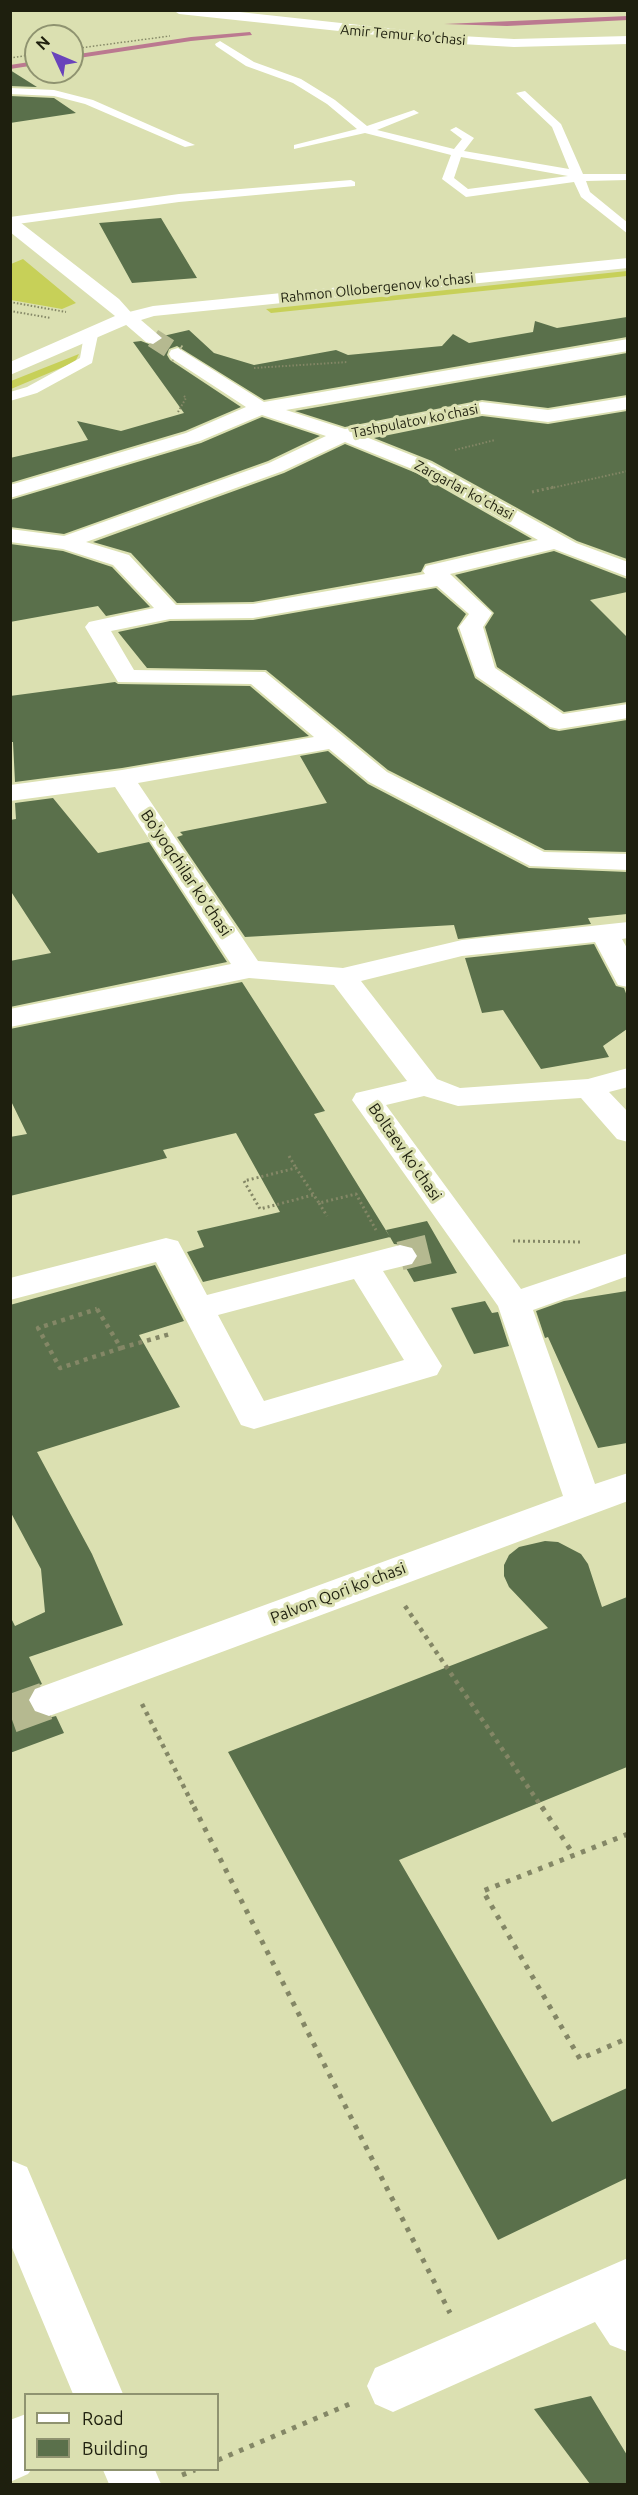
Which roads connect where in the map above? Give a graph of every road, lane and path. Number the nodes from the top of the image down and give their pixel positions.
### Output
1 (179, 10) edge
2 (180, 35) dead end
3 (627, 40) edge
4 (220, 44) dead end
5 (84, 47) edge
6 (10, 91) edge
7 (521, 93) dead end
8 (414, 113) dead end
9 (364, 130) junction
10 (456, 130) dead end
11 (189, 145) dead end
12 (298, 147) dead end
13 (457, 153) junction
14 (577, 176) junction
15 (627, 177) edge
16 (351, 184) dead end
17 (10, 222) edge
18 (627, 230) edge
19 (627, 263) edge
20 (10, 302) edge
21 (10, 311) edge
22 (68, 312) dead end
23 (53, 318) dead end
24 (127, 318) junction
25 (91, 335) junction
26 (153, 338) tunnel mouth
27 (627, 345) edge
28 (178, 354) tunnel mouth
29 (281, 366) dead end
30 (10, 369) edge
31 (279, 372) dead end
32 (10, 397) edge
33 (627, 403) edge
34 (261, 408) junction
35 (535, 414) junction
36 (344, 435) junction
37 (409, 461) junction
38 (627, 471) edge
39 (10, 492) edge
40 (488, 503) junction
41 (10, 535) edge
42 (558, 542) junction
43 (66, 543) junction
44 (627, 570) edge
45 (442, 579) junction
46 (170, 612) junction
47 (627, 711) edge
48 (334, 741) junction
49 (122, 778) junction
50 (10, 793) edge
51 (627, 862) edge
52 (616, 931) edge
53 (249, 969) junction
54 (343, 977) junction
55 (627, 979) edge
56 (10, 1018) edge
57 (627, 1077) edge
58 (426, 1086) junction
59 (588, 1088) junction
60 (627, 1132) edge
61 (289, 1156) dead end
62 (296, 1168) junction
63 (313, 1195) junction
64 (319, 1203) junction
65 (327, 1216) dead end
66 (454, 1243) junction
67 (593, 1243) dead end
68 (385, 1259) junction
69 (627, 1264) edge
70 (10, 1289) edge
71 (514, 1304) junction
72 (201, 1316) junction
73 (121, 1348) junction
74 (627, 1486) edge
75 (583, 1501) junction
76 (384, 1575) junction
77 (126, 1672) junction
78 (49, 1700) tunnel mouth
79 (627, 1834) edge
80 (574, 1855) junction
81 (627, 2038) edge
82 (10, 2183) edge
83 (430, 2274) dead end
84 (620, 2301) edge
85 (393, 2386) dead end
86 (93, 2392) edge
87 (316, 2419) dead end
88 (24, 2441) edge
89 (10, 2456) edge
90 (219, 2460) edge

1 - 3 street, Amir Temur ko'chasi
2 - 5 path
4 - 9 lane
6 - 11 lane
7 - 14 lane
8 - 9 lane
9 - 12 lane
9 - 13 lane
10 - 13 lane
13 - 14 lane
13 - 14 lane
14 - 15 lane
14 - 18 lane
16 - 17 lane
17 - 24 street
19 - 24 street, Rahmon Ollobergenov ko'chasi
20 - 22 path
21 - 23 path
24 - 25 street, Rahmon Ollobergenov ko'chasi
24 - 26 street
25 - 30 street, Rahmon Ollobergenov ko'chasi
25 - 32 lane
27 - 34 street
28 - 34 street, Zargarlar ko'chasi
29 - 31 path
33 - 35 street, Tashpulatov ko'chasi
34 - 36 street, Zargarlar ko'chasi
34 - 39 street
35 - 36 street, Tashpulatov ko'chasi
35 - 37 path
36 - 37 street, Zargarlar ko'chasi
36 - 43 street
37 - 40 street, Zargarlar ko'chasi
38 - 40 path
40 - 42 street, Zargarlar ko'chasi
41 - 43 street
42 - 44 street, Zargarlar ko'chasi
42 - 45 street
43 - 46 street
45 - 46 street
45 - 47 street
46 - 48 street
48 - 49 street
48 - 51 street
49 - 50 street
49 - 53 street, Bo'yoqchilar ko'chasi
52 - 54 street
52 - 55 street
53 - 54 street
53 - 56 street
54 - 58 street
57 - 59 street
58 - 59 street
58 - 66 street, Boltaev ko'chasi
59 - 60 street
61 - 62 path
62 - 63 path
62 - 63 path
63 - 64 path
64 - 65 path
64 - 68 path
66 - 67 path
66 - 71 street, Boltaev ko'chasi
68 - 72 street
68 - 72 street
69 - 71 street
70 - 72 street
71 - 75 street, Boltaev ko'chasi
72 - 73 path
73 - 73 path
74 - 75 street, Palvon Qori ko'chasi
75 - 76 street, Palvon Qori ko'chasi
76 - 77 street, Palvon Qori ko'chasi
76 - 80 path
77 - 78 street, Palvon Qori ko'chasi
77 - 83 path
79 - 80 path
80 - 81 path
82 - 86 street
84 - 85 street
87 - 90 path
88 - 89 street

